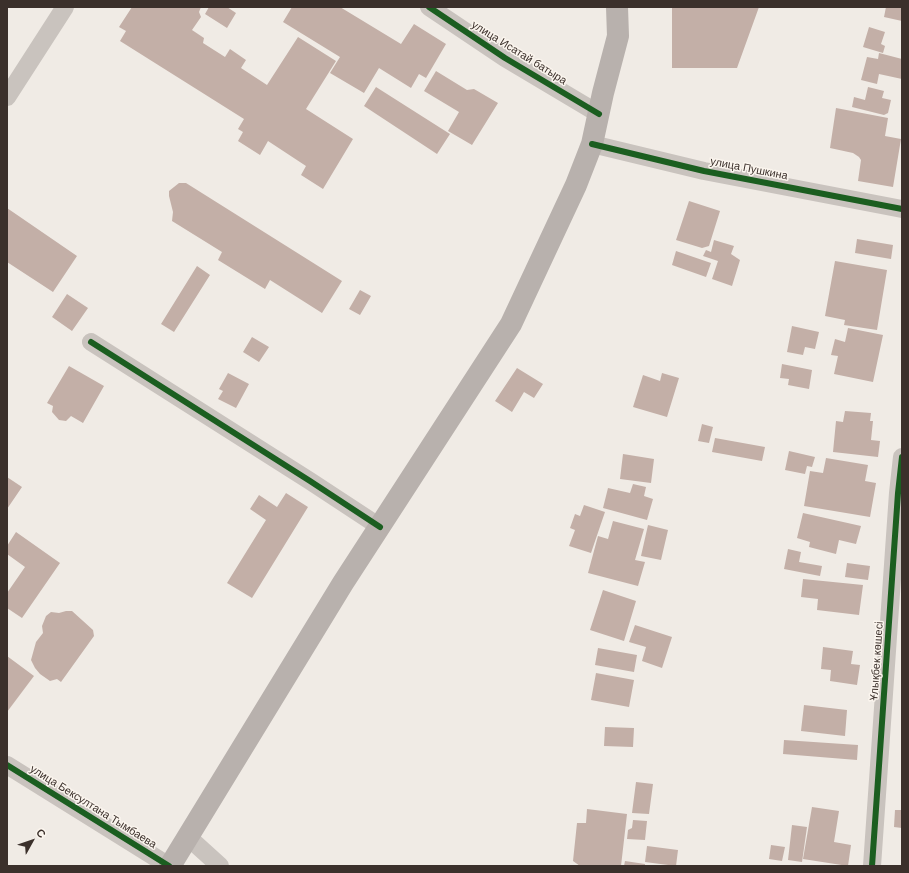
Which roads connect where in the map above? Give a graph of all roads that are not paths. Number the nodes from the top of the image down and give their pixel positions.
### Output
1 (65, 7) edge
2 (429, 7) edge
3 (617, 7) edge
4 (7, 96) edge
5 (599, 114) junction
6 (592, 144) junction
7 (902, 209) edge
8 (91, 342) dead end
9 (902, 457) edge
10 (380, 527) junction
11 (7, 765) edge
12 (188, 837) junction
13 (170, 866) edge
14 (220, 866) edge
15 (872, 866) edge

1 - 4 street
2 - 5 street, улица Исатай батыра
3 - 5 main road
5 - 6 main road
6 - 7 street, улица Пушкина
6 - 10 main road
8 - 10 street
9 - 15 street, Ұлықбек көшесі
10 - 12 main road
11 - 13 street, улица Бексултана Тымбаева
12 - 13 main road
12 - 14 street

